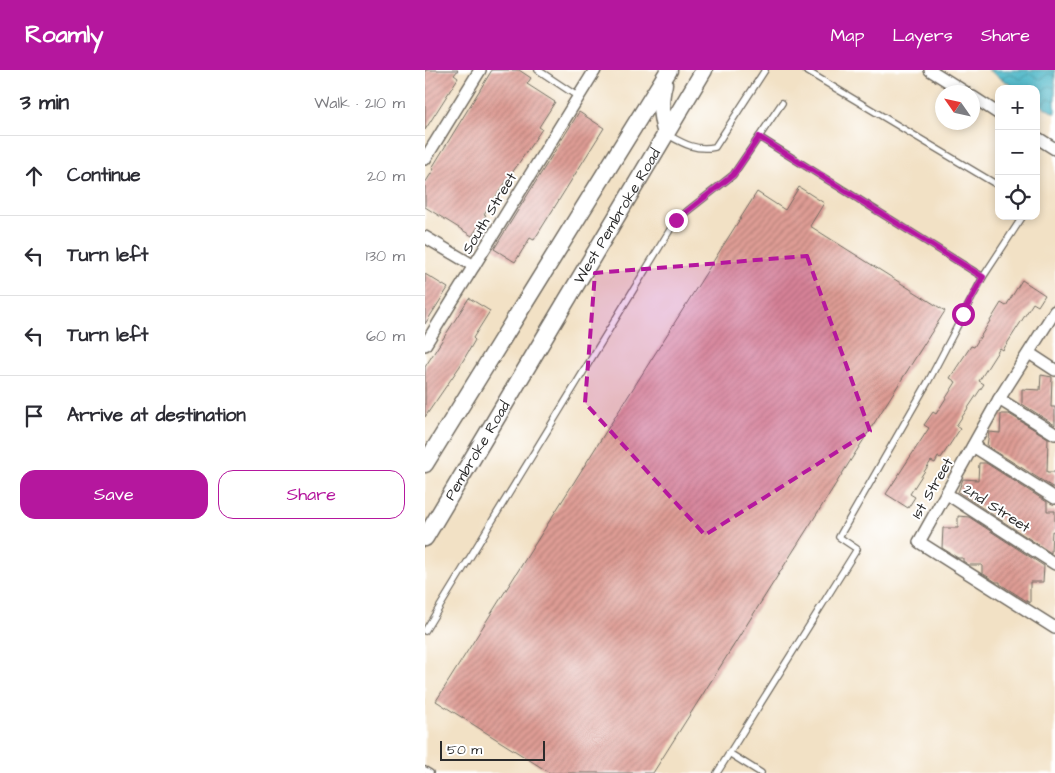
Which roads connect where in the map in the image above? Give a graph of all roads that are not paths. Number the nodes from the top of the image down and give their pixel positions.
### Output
1 (480, 70) edge
2 (538, 70) edge
3 (595, 70) edge
4 (669, 70) edge
5 (704, 70) edge
6 (765, 70) edge
7 (805, 70) edge
8 (930, 70) edge
9 (954, 85) edge
10 (577, 96) junction
11 (980, 102) edge
12 (782, 103) dead end
13 (995, 111) edge
14 (666, 134) junction
15 (759, 137) junction
16 (1040, 140) edge
17 (1055, 149) edge
18 (425, 159) edge
19 (995, 184) edge
20 (1020, 220) edge
21 (425, 237) edge
22 (474, 266) junction
23 (983, 277) junction
24 (1055, 311) edge
25 (425, 345) edge
26 (1029, 353) junction
27 (530, 362) joint
28 (1055, 370) edge
29 (999, 399) junction
30 (1055, 434) edge
31 (973, 446) junction
32 (425, 464) edge
33 (947, 494) junction
34 (1055, 498) edge
35 (425, 538) edge
36 (1055, 564) edge
37 (1055, 628) edge
38 (425, 631) edge
39 (729, 753) junction
40 (425, 770) edge
41 (430, 773) edge
42 (717, 773) edge
43 (761, 773) edge

1 - 18 street
2 - 10 lane
3 - 10 street, South Street
4 - 14 main road
4 - 32 main road, West Pembroke Road
5 - 14 main road, West Pembroke Road
6 - 14 lane
7 - 19 lane
8 - 9 street
10 - 22 street, South Street
11 - 13 street
12 - 15 lane
14 - 27 main road, West Pembroke Road
15 - 23 lane
15 - 38 lane
16 - 17 street
20 - 23 lane
21 - 22 street
22 - 25 street, South Street
23 - 39 lane
24 - 26 street, 1st Street
26 - 28 street
26 - 29 street, 1st Street
27 - 35 main road, Pembroke Road
29 - 30 street
29 - 31 street, 1st Street
31 - 33 street, 1st Street
31 - 34 street
33 - 36 street, 2nd Street
33 - 37 street, 1st Street
39 - 42 lane
39 - 43 lane
40 - 41 lane

